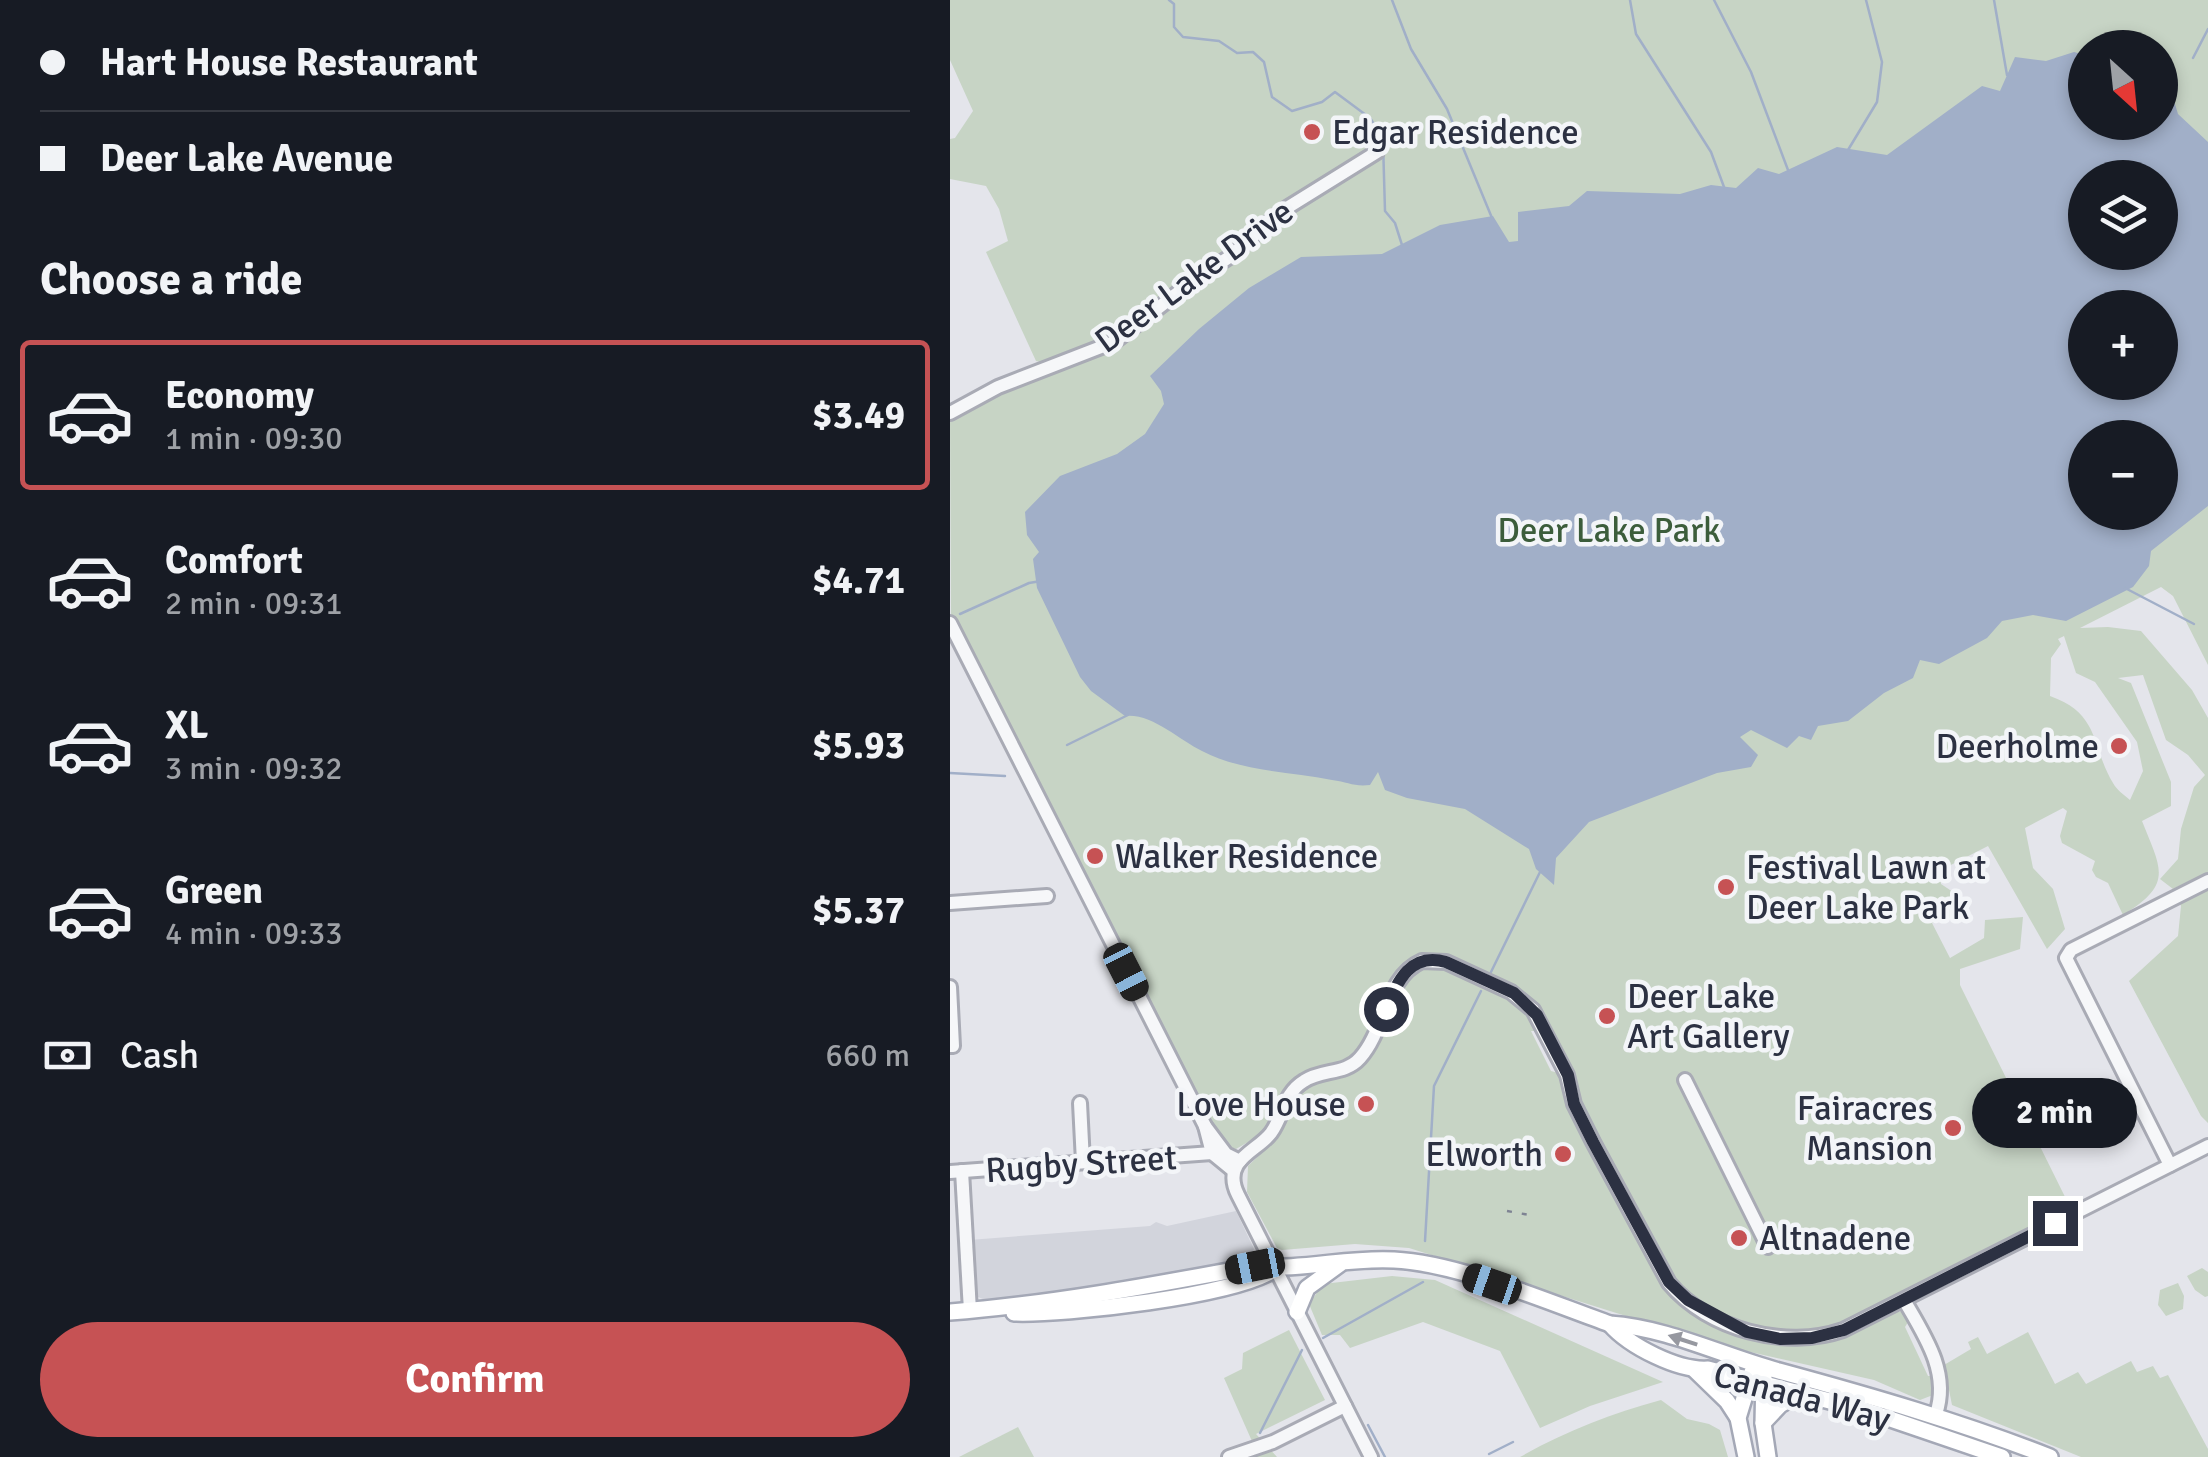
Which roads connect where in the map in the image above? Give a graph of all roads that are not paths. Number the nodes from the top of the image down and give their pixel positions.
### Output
1 (1377, 152) dead end
2 (950, 413) edge
3 (950, 624) edge
4 (2208, 881) edge
5 (1047, 896) dead end
6 (950, 903) edge
7 (950, 987) edge
8 (952, 1046) edge
9 (1685, 1080) dead end
10 (1080, 1103) dead end
11 (1204, 1126) junction
12 (2208, 1146) edge
13 (1212, 1154) junction
14 (1084, 1162) junction
15 (2170, 1165) junction
16 (1238, 1166) junction
17 (956, 1172) edge
18 (1768, 1248) dead end
19 (1343, 1262) junction
20 (1275, 1269) junction
21 (1904, 1300) junction
22 (970, 1311) junction
23 (950, 1312) edge
24 (1297, 1312) junction
25 (1610, 1324) junction
26 (1760, 1365) junction
27 (1695, 1370) junction
28 (1756, 1383) junction
29 (1800, 1393) junction
30 (1346, 1406) junction
31 (1936, 1414) junction
32 (1738, 1418) junction
33 (1764, 1423) junction
34 (1230, 1457) edge
35 (1371, 1457) edge
36 (1746, 1457) edge
37 (1768, 1457) edge
38 (2002, 1457) edge
39 (2050, 1457) edge

1 - 2 street, Deer Lake Drive
3 - 11 street
4 - 15 street
5 - 6 street
7 - 8 street
9 - 18 street
10 - 14 street
11 - 13 street
11 - 16 street
12 - 15 street
13 - 14 street, Rugby Street
13 - 16 street
14 - 17 street, Rugby Street
15 - 21 street
16 - 20 street
16 - 21 street
17 - 22 street
19 - 20 main road, Canada Way
19 - 24 main road
19 - 25 main road, Canada Way
20 - 22 main road, Canada Way
20 - 24 street
21 - 31 street
22 - 23 main road, Canada Way
24 - 30 street
26 -> 25 main road, Canada Way
25 - 27 main road, Canada Way
26 - 28 main road
26 - 31 main road, Canada Way
27 - 28 main road, Canada Way
27 - 32 main road
28 - 29 main road, Canada Way
28 - 32 main road
28 - 33 main road
29 - 33 main road
29 - 38 main road, Canada Way
30 - 34 street
30 - 35 street
31 - 39 main road, Canada Way
32 - 36 main road
33 - 37 main road

